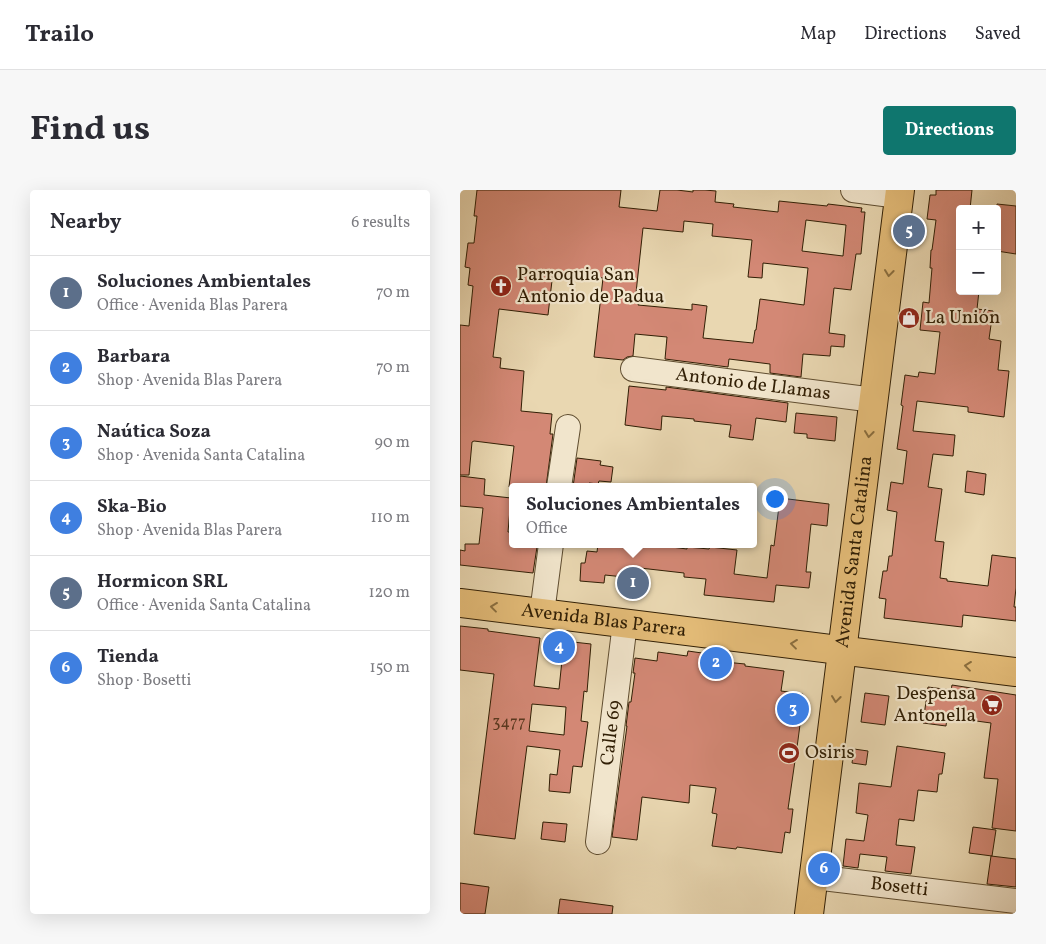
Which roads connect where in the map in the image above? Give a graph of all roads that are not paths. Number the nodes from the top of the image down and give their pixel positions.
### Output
1 (853, 190) edge
2 (899, 193) edge
3 (633, 369) dead end
4 (874, 400) junction
5 (568, 427) dead end
6 (560, 483) edge
7 (550, 548) edge
8 (460, 603) edge
9 (542, 613) junction
10 (625, 623) junction
11 (842, 651) junction
12 (1016, 672) edge
13 (598, 842) dead end
14 (814, 876) junction
15 (1016, 902) edge
16 (810, 914) edge

1 - 2 street
2 -> 4 main road, Avenida Santa Catalina
3 - 4 street, Antonio de Llamas
4 -> 11 main road, Avenida Santa Catalina
5 - 6 street
7 - 9 street
9 -> 8 main road, Avenida Blas Parera
9 - 10 main road, Avenida Blas Parera
11 -> 10 main road, Avenida Blas Parera
10 - 13 street, Calle 69
12 -> 11 main road, Avenida Blas Parera
11 -> 14 main road, Avenida Santa Catalina
14 - 15 street, Bosetti
14 - 16 main road, Avenida Santa Catalina

